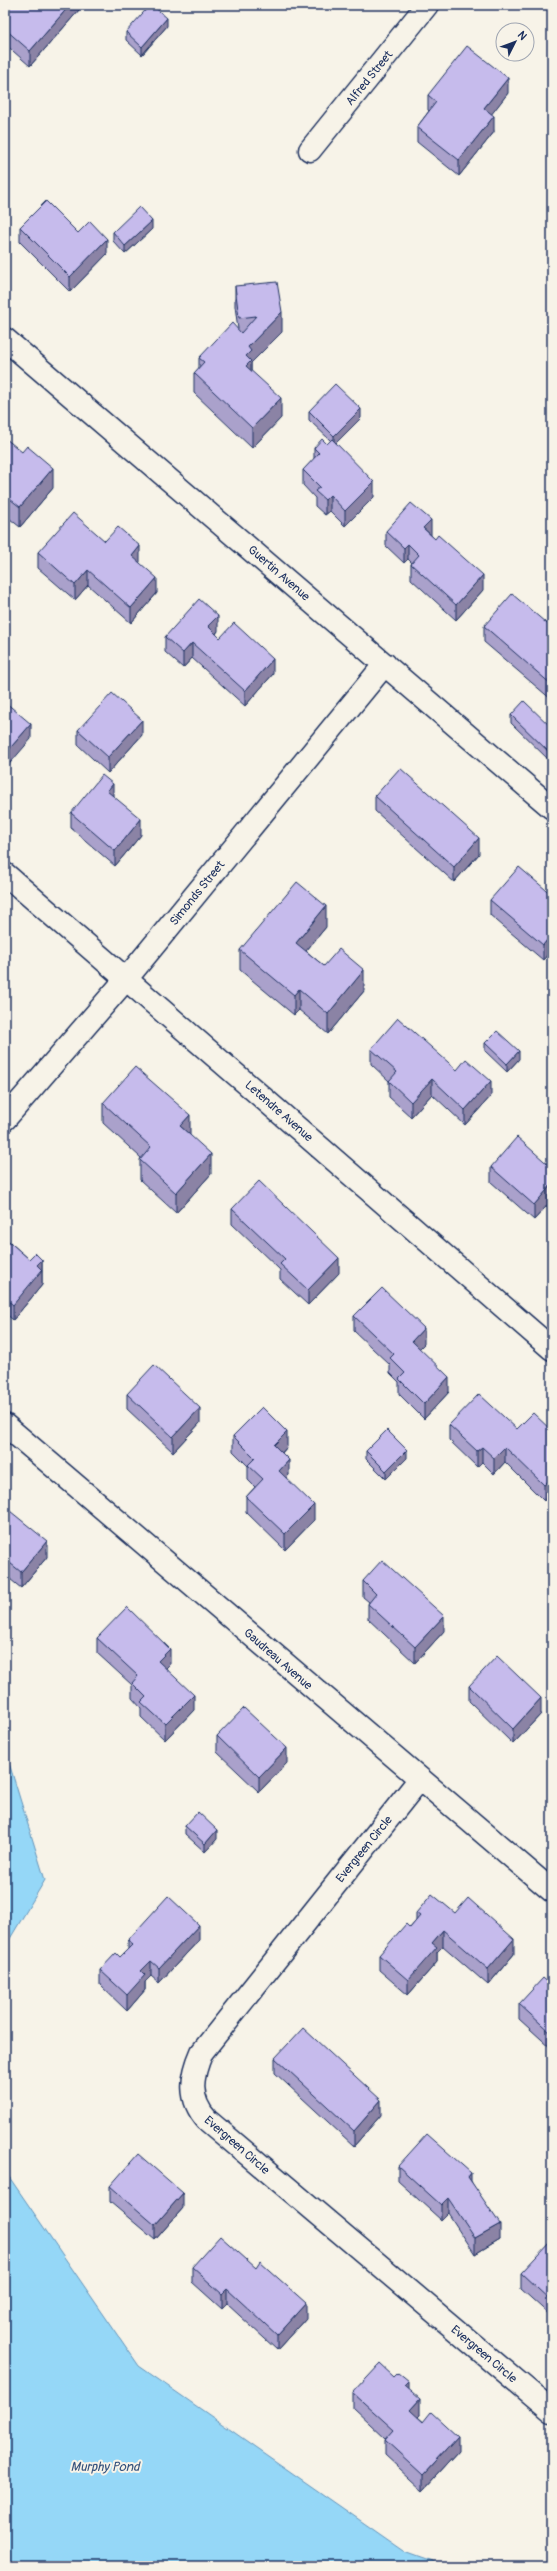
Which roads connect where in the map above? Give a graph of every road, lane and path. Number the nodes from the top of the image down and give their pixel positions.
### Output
1 (427, 5) edge
2 (310, 150) dead end
3 (5, 339) edge
4 (385, 664) junction
5 (552, 808) edge
6 (5, 874) edge
7 (127, 978) junction
8 (5, 1119) edge
9 (552, 1349) edge
10 (5, 1425) edge
11 (420, 1780) junction
12 (552, 1891) edge
13 (552, 2411) edge

1 - 2 street, Alfred Street
3 - 4 street, Guertin Avenue
4 - 5 street, Guertin Avenue
4 - 7 street, Simonds Street
6 - 7 street, Letendre Avenue
7 - 8 street, Simonds Street
7 - 9 street, Letendre Avenue
10 - 11 street, Gaudreau Avenue
11 - 12 street, Gaudreau Avenue
11 - 13 street, Evergreen Circle

